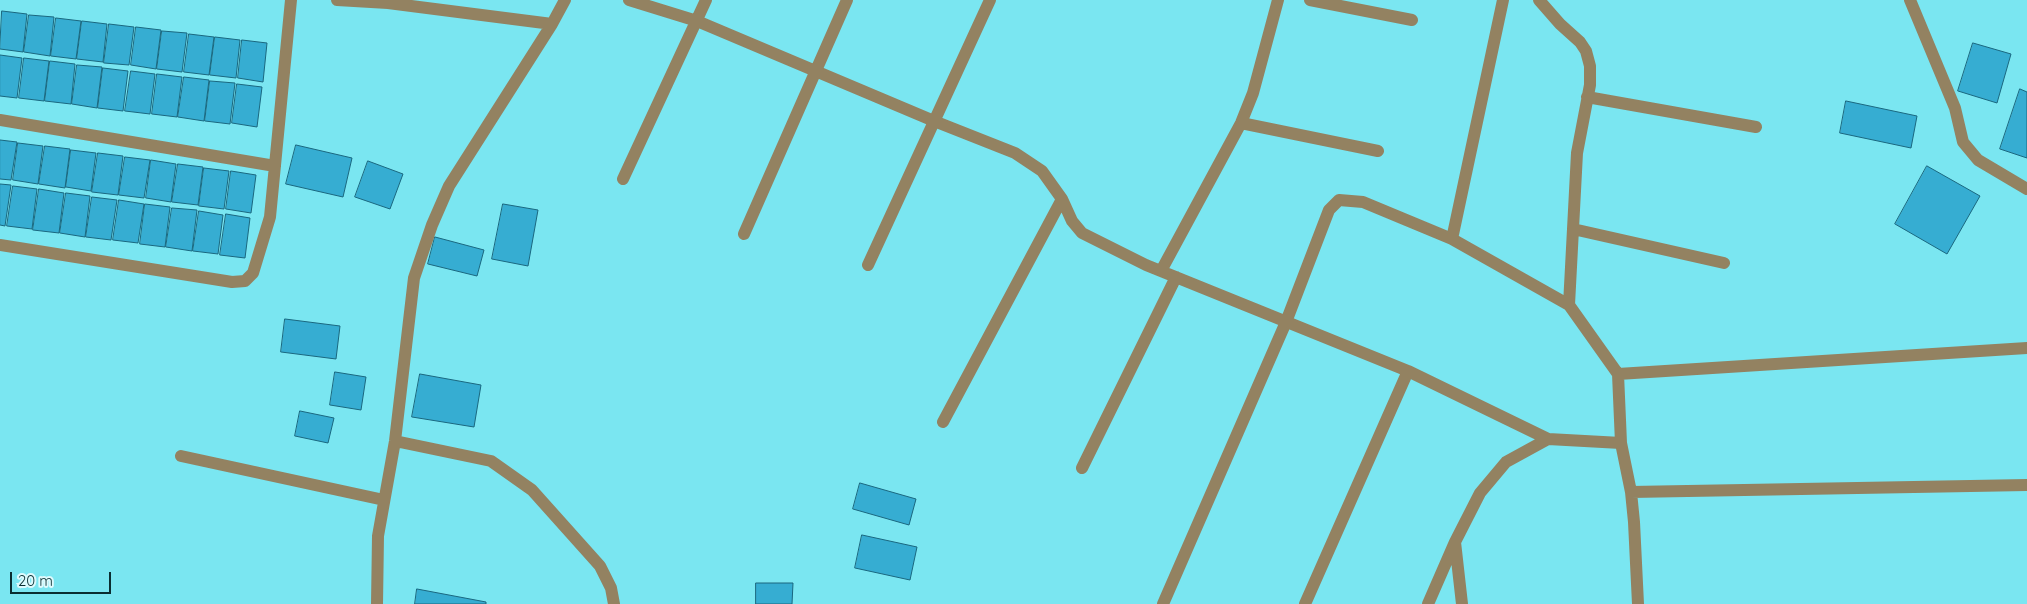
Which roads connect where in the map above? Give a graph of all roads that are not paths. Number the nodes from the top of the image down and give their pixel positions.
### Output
1 (291, 0) edge
2 (337, 0) edge
3 (565, 0) edge
4 (628, 0) edge
5 (706, 0) edge
6 (847, 0) edge
7 (990, 0) edge
8 (1278, 0) edge
9 (1310, 0) edge
10 (1503, 0) edge
11 (1539, 0) edge
12 (1910, 0) edge
13 (1412, 20) dead end
14 (697, 21) junction
15 (552, 24) junction
16 (816, 71) junction
17 (1587, 97) junction
18 (0, 120) edge
19 (934, 121) junction
20 (1241, 123) junction
21 (1756, 127) dead end
22 (1378, 151) dead end
23 (275, 166) junction
24 (623, 179) dead end
25 (2027, 189) edge
26 (1062, 198) junction
27 (1573, 229) junction
28 (744, 234) dead end
29 (1452, 240) junction
30 (0, 245) edge
31 (1724, 263) dead end
32 (868, 265) dead end
33 (1161, 271) junction
34 (1176, 277) junction
35 (1569, 305) junction
36 (1286, 322) junction
37 (2027, 348) edge
38 (1408, 371) junction
39 (1618, 374) junction
40 (943, 422) dead end
41 (1548, 439) junction
42 (395, 441) junction
43 (1621, 443) junction
44 (180, 456) dead end
45 (1082, 468) dead end
46 (2027, 485) edge
47 (1631, 492) junction
48 (384, 500) junction
49 (1456, 542) junction
50 (377, 604) edge
51 (614, 604) edge
52 (1163, 604) edge
53 (1305, 604) edge
54 (1428, 604) edge
55 (1462, 604) edge
56 (1638, 604) edge

1 - 23 street
2 - 15 street
3 - 15 street
4 - 14 street
5 - 14 street
6 - 16 street
7 - 19 street
8 - 20 street
9 - 13 street
10 - 29 street
11 - 17 street
12 - 25 street
14 - 16 street
14 - 24 street
15 - 42 street
16 - 19 street
16 - 28 street
17 - 21 street
17 - 27 street
18 - 23 street
19 - 26 street
19 - 32 street
20 - 22 street
20 - 33 street
23 - 30 street
26 - 33 street
26 - 40 street
27 - 31 street
27 - 35 street
29 - 35 street
29 - 36 street
33 - 34 street
34 - 36 street
34 - 45 street
35 - 39 street
36 - 38 street
36 - 52 street
37 - 39 street
38 - 41 street
38 - 53 street
39 - 43 street
41 - 43 street
41 - 49 street
42 - 48 street
42 - 51 street
43 - 47 street
44 - 48 street
46 - 47 street
47 - 56 street
48 - 50 street
49 - 54 street
49 - 55 street

